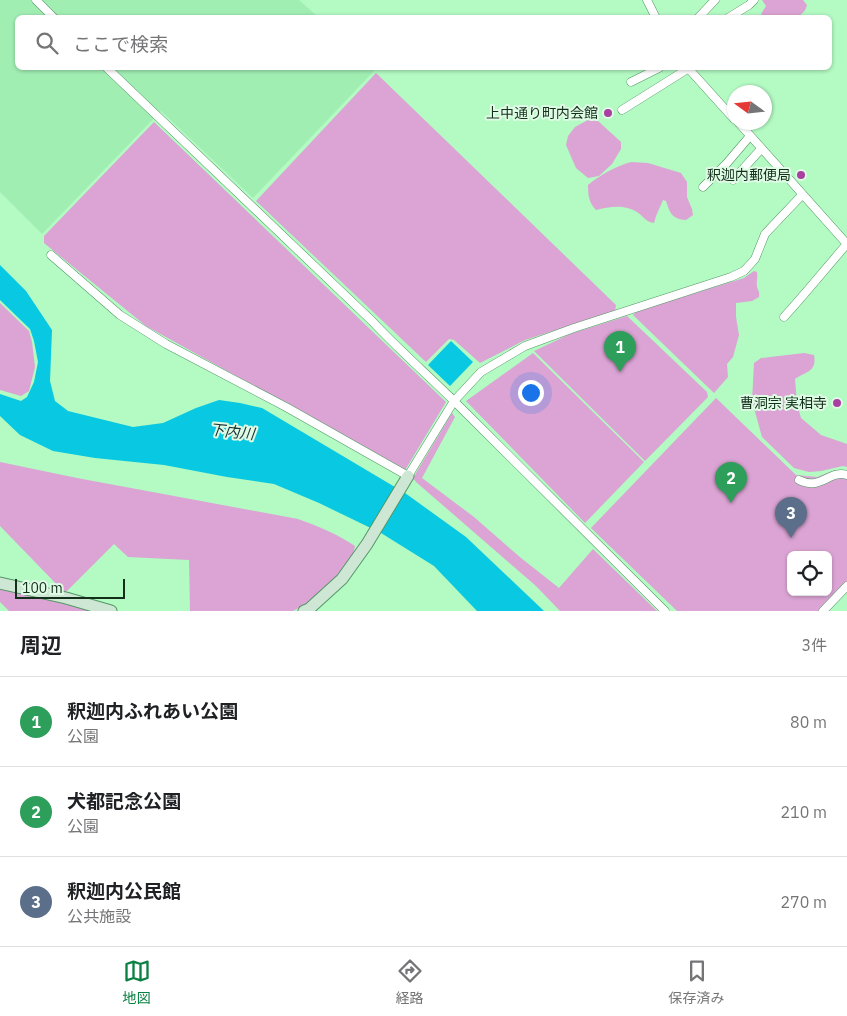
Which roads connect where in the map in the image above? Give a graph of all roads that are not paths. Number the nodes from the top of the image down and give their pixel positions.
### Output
1 (36, 0) edge
2 (647, 0) edge
3 (715, 0) edge
4 (754, 0) edge
5 (51, 15) edge
6 (654, 15) edge
7 (701, 15) edge
8 (733, 15) edge
9 (109, 70) edge
10 (655, 70) edge
11 (686, 70) edge
12 (691, 70) edge
13 (631, 82) dead end
14 (622, 110) dead end
15 (727, 111) edge
16 (745, 130) edge
17 (750, 136) junction
18 (761, 149) junction
19 (733, 180) dead end
20 (703, 187) dead end
21 (802, 194) junction
22 (51, 255) dead end
23 (784, 317) dead end
24 (454, 401) junction
25 (847, 475) edge
26 (408, 476) junction
27 (798, 480) dead end
28 (0, 583) edge
29 (847, 586) edge
30 (111, 611) edge
31 (304, 611) edge
32 (665, 611) edge
33 (823, 611) edge

1 - 5 street
2 - 6 street
3 - 7 street
4 - 8 street
9 - 24 street
10 - 13 street
11 - 14 street
12 - 15 street
16 - 17 street
17 - 18 street
17 - 20 street
18 - 19 street
18 - 21 street
21 - 23 street
21 - 24 street
22 - 26 street
24 - 26 street
24 - 32 street
25 - 27 street
26 - 31 street
28 - 30 street
29 - 33 street

